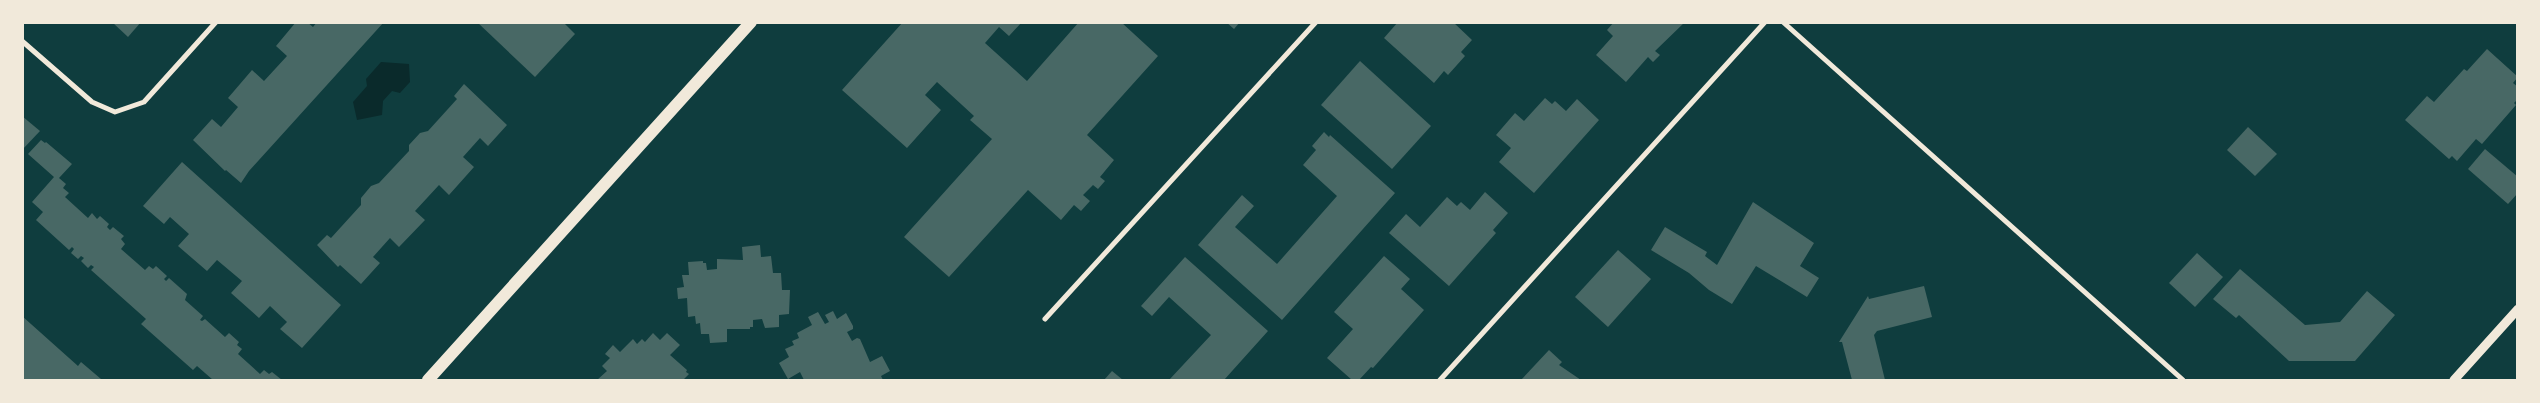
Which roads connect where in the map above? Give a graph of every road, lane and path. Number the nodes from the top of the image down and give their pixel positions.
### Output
1 (216, 22) edge
2 (751, 22) edge
3 (1316, 22) edge
4 (1766, 22) edge
5 (1783, 22) edge
6 (22, 41) edge
7 (2518, 309) edge
8 (1044, 318) dead end
9 (428, 380) edge
10 (1440, 380) edge
11 (2183, 380) edge
12 (2454, 380) edge

1 - 6 street
2 - 9 main road
3 - 8 street
4 - 10 street
5 - 11 street
7 - 12 street

